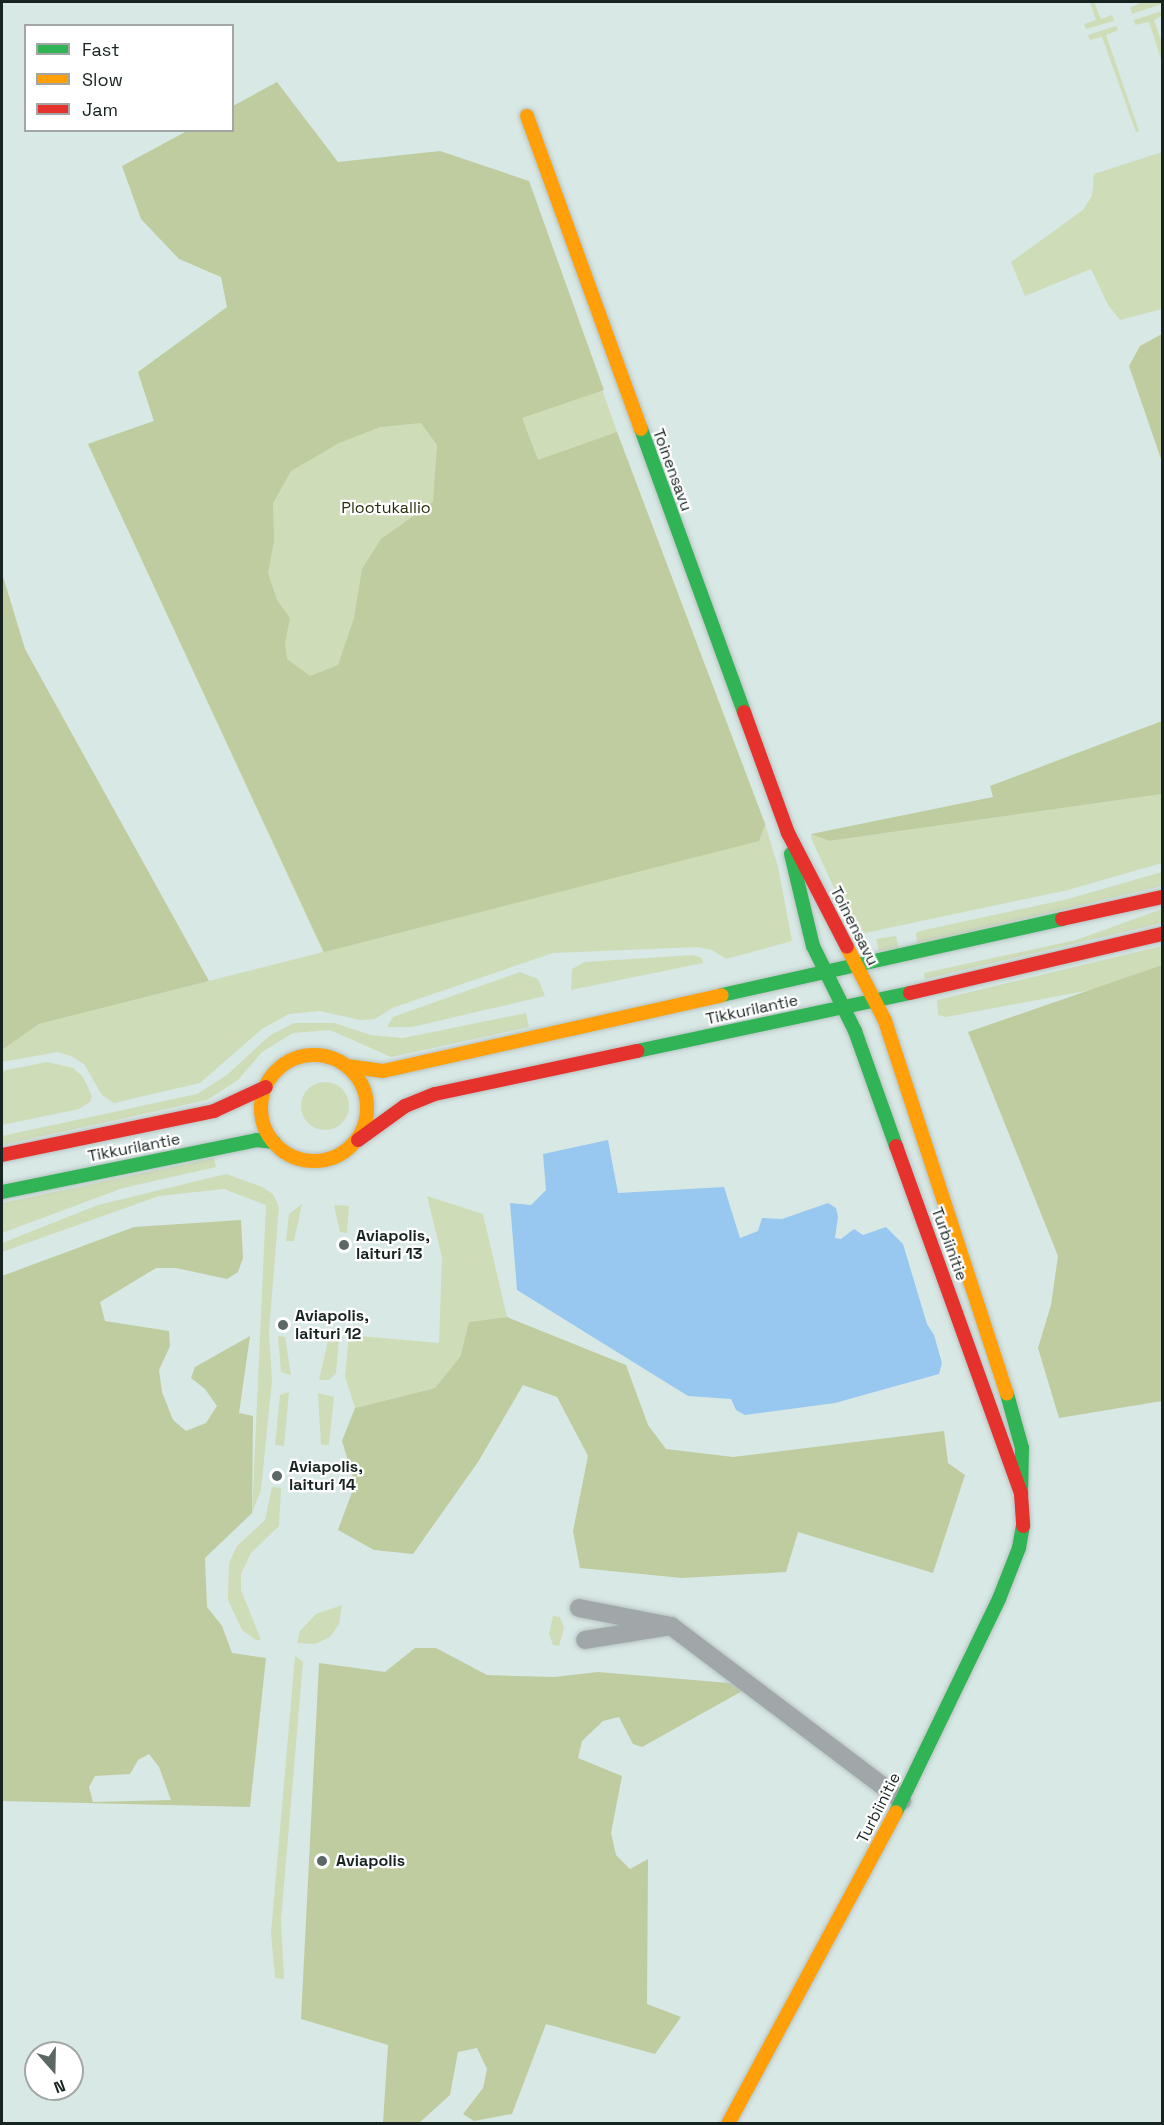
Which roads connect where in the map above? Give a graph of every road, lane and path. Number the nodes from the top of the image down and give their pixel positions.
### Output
1 (527, 116) dead end
2 (788, 834) junction
3 (1162, 897) edge
4 (1162, 934) edge
5 (856, 968) junction
6 (825, 975) junction
7 (875, 1001) junction
8 (842, 1008) junction
9 (347, 1066) junction
10 (266, 1087) junction
11 (358, 1140) junction
12 (274, 1142) junction
13 (2, 1155) edge
14 (2, 1192) edge
15 (1021, 1494) junction
16 (579, 1608) dead end
17 (671, 1626) junction
18 (585, 1640) dead end
19 (902, 1801) junction
20 (728, 2124) edge

1 - 2 street, Toinensavu
2 - 5 street, Toinensavu
2 - 6 street, Toinensavu
3 - 5 street, Tikkurilantie
4 - 7 street, Tikkurilantie
5 - 6 street, Tikkurilantie
5 - 7 street, Toinensavu
6 - 8 street, Toinensavu
6 - 9 street, Tikkurilantie
7 - 8 street, Tikkurilantie
7 - 15 street, Turbiinitie
8 - 11 street, Tikkurilantie
8 - 15 street, Turbiinitie
9 - 10 street
9 - 11 street
10 - 12 street
10 - 13 street, Tikkurilantie
11 - 12 street
12 - 14 street, Tikkurilantie
15 - 19 street, Turbiinitie
16 - 17 street
17 - 18 street
17 - 19 street
19 - 20 street, Turbiinitie

